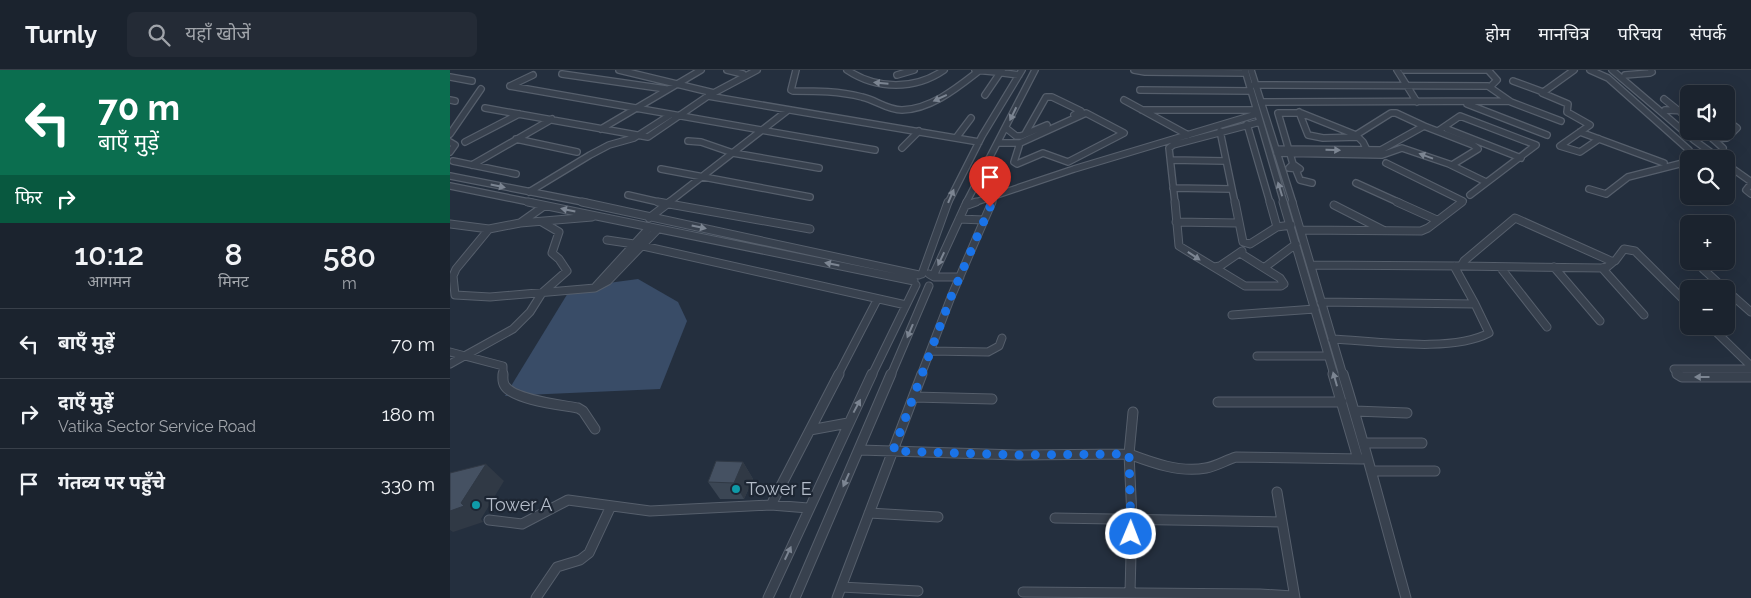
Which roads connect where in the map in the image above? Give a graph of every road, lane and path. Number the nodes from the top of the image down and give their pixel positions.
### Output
1 (619, 70) edge
2 (635, 70) edge
3 (701, 70) edge
4 (727, 70) edge
5 (750, 70) edge
6 (757, 70) edge
7 (796, 70) edge
8 (847, 70) edge
9 (914, 70) edge
10 (944, 70) edge
11 (978, 70) edge
12 (990, 70) edge
13 (1035, 70) edge
14 (1134, 70) edge
15 (1397, 70) edge
16 (1404, 70) edge
17 (1487, 70) edge
18 (1574, 70) edge
19 (1590, 70) edge
20 (1612, 70) edge
21 (1618, 70) edge
22 (1652, 70) edge
23 (999, 71) edge
24 (1247, 71) edge
25 (1021, 72) edge
26 (1625, 73) edge
27 (562, 74) dead end
28 (743, 74) junction
29 (1633, 74) junction
30 (533, 75) dead end
31 (898, 76) dead end
32 (450, 77) edge
33 (472, 81) dead end
34 (1513, 81) dead end
35 (677, 83) junction
36 (1640, 84) junction
37 (1406, 85) junction
38 (1490, 86) junction
39 (1630, 86) junction
40 (1253, 88) junction
41 (481, 89) dead end
42 (666, 89) junction
43 (1140, 90) dead end
44 (713, 92) junction
45 (1543, 92) junction
46 (985, 95) dead end
47 (1664, 99) dead end
48 (1124, 100) dead end
49 (1509, 101) junction
50 (1261, 102) junction
51 (1417, 102) junction
52 (1463, 102) junction
53 (638, 107) junction
54 (485, 108) dead end
55 (788, 110) junction
56 (1142, 110) junction
57 (1299, 112) junction
58 (1680, 112) joint
59 (1259, 113) junction
60 (1665, 113) junction
61 (519, 114) junction
62 (676, 114) junction
63 (1646, 114) junction
64 (1277, 115) junction
65 (971, 118) dead end
66 (552, 119) junction
67 (1561, 121) dead end
68 (1260, 122) junction
69 (1247, 124) junction
70 (1680, 124) edge
71 (1424, 126) junction
72 (1006, 128) junction
73 (601, 129) junction
74 (1441, 129) junction
75 (762, 130) junction
76 (919, 131) junction
77 (1220, 131) junction
78 (1580, 132) junction
79 (450, 134) edge
80 (1026, 134) junction
81 (638, 135) junction
82 (1188, 135) junction
83 (1547, 135) dead end
84 (1357, 136) junction
85 (1268, 137) junction
86 (956, 138) junction
87 (516, 139) junction
88 (1598, 139) junction
89 (1698, 140) edge
90 (1714, 140) edge
91 (688, 141) dead end
92 (450, 142) edge
93 (465, 142) dead end
94 (979, 142) junction
95 (999, 142) junction
96 (1020, 143) junction
97 (1393, 143) junction
98 (902, 148) dead end
99 (1401, 148) junction
100 (1723, 148) dead end
101 (875, 150) dead end
102 (1689, 150) dead end
103 (1709, 150) edge
104 (1709, 150) edge
105 (1276, 151) junction
106 (1288, 151) junction
107 (450, 152) edge
108 (577, 152) dead end
109 (1368, 152) junction
110 (733, 153) junction
111 (1521, 158) junction
112 (1171, 160) junction
113 (452, 161) dead end
114 (1225, 161) junction
115 (1386, 162) dead end
116 (1664, 163) dead end
117 (1448, 164) junction
118 (1680, 164) edge
119 (472, 165) junction
120 (819, 168) dead end
121 (661, 169) dead end
122 (1735, 171) edge
123 (516, 174) dead end
124 (450, 176) edge
125 (700, 178) junction
126 (1486, 182) junction
127 (1312, 183) dead end
128 (1356, 183) dead end
129 (450, 186) edge
130 (1174, 188) junction
131 (1589, 189) dead end
132 (1232, 190) junction
133 (530, 192) junction
134 (1751, 194) edge
135 (628, 195) dead end
136 (995, 195) junction
137 (1470, 195) dead end
138 (810, 197) dead end
139 (667, 204) junction
140 (1334, 205) dead end
141 (544, 206) junction
142 (965, 206) junction
143 (1287, 212) junction
144 (1295, 212) junction
145 (597, 216) junction
146 (651, 217) junction
147 (959, 219) junction
148 (984, 220) junction
149 (1437, 220) junction
150 (542, 222) junction
151 (1176, 222) junction
152 (1238, 222) junction
153 (520, 223) junction
154 (450, 224) edge
155 (639, 225) junction
156 (1291, 225) junction
157 (650, 227) junction
158 (1277, 227) junction
159 (489, 228) junction
160 (658, 229) junction
161 (810, 229) dead end
162 (1301, 230) junction
163 (1385, 231) junction
164 (607, 240) dead end
165 (1250, 244) junction
166 (1296, 244) junction
167 (638, 245) junction
168 (1240, 253) junction
169 (1613, 262) junction
170 (1311, 265) junction
171 (1457, 266) junction
172 (1500, 267) junction
173 (1554, 267) junction
174 (1214, 268) junction
175 (1265, 268) junction
176 (1602, 268) junction
177 (1704, 270) edge
178 (934, 276) junction
179 (960, 277) junction
180 (918, 279) junction
181 (1716, 280) edge
182 (928, 286) junction
183 (542, 293) junction
184 (452, 296) edge
185 (1680, 296) edge
186 (1735, 297) edge
187 (877, 300) junction
188 (1321, 302) junction
189 (1475, 304) junction
190 (906, 305) junction
191 (1315, 309) junction
192 (1751, 312) edge
193 (1232, 315) dead end
194 (1644, 315) dead end
195 (1600, 321) dead end
196 (1547, 327) dead end
197 (1719, 335) edge
198 (1002, 338) dead end
199 (1332, 339) junction
200 (931, 351) junction
201 (450, 352) edge
202 (465, 356) junction
203 (1257, 356) dead end
204 (1328, 356) junction
205 (450, 364) edge
206 (1751, 368) edge
207 (1751, 377) edge
208 (914, 397) junction
209 (992, 399) dead end
210 (1218, 402) dead end
211 (1342, 402) junction
212 (1354, 411) junction
213 (1133, 412) dead end
214 (1407, 413) dead end
215 (848, 423) junction
216 (595, 429) dead end
217 (810, 430) junction
218 (1364, 442) junction
219 (1422, 443) dead end
220 (860, 450) junction
221 (893, 451) junction
222 (1129, 454) junction
223 (1358, 459) junction
224 (1369, 459) junction
225 (1435, 470) dead end
226 (1371, 471) junction
227 (1277, 492) dead end
228 (771, 505) junction
229 (611, 506) junction
230 (808, 508) junction
231 (870, 513) junction
232 (938, 517) dead end
233 (1056, 518) dead end
234 (1132, 518) junction
235 (489, 520) dead end
236 (1281, 522) junction
237 (841, 587) junction
238 (918, 591) dead end
239 (1023, 592) dead end
240 (1123, 594) edge
241 (536, 598) edge
242 (768, 598) edge
243 (795, 598) edge
244 (837, 598) edge
245 (1295, 598) edge
246 (1406, 598) edge

1 - 35 street
2 - 35 street
3 - 35 street
4 - 28 street
5 - 28 street
6 - 44 street
11 -> 7 street
10 -> 8 street
9 - 31 street
11 - 23 street
12 - 23 street
13 -> 72 street
14 - 24 street
15 - 37 street
16 - 17 street
17 - 38 street
18 - 45 street
19 - 63 street
20 - 39 street
21 - 26 street
22 - 29 street
23 - 25 street
23 - 46 street
24 - 40 street
25 - 94 street
26 - 29 street
26 - 36 street
27 - 42 street
28 - 44 street
29 - 36 street
30 - 53 street
32 - 33 street
34 - 45 street
35 - 42 street
35 - 44 street
36 - 39 street
36 - 60 street
37 - 38 street
37 - 40 street
37 - 51 street
38 - 49 street
39 - 60 street
40 - 43 street
40 - 50 street
40 - 59 street
41 - 79 street
42 - 53 street
44 - 55 street
44 - 62 street
45 - 78 street
47 - 58 street
48 - 56 street
49 - 52 street
49 - 67 street
50 - 51 street
50 - 59 street
51 - 52 street
52 - 83 street
53 - 62 street
53 - 73 street
54 - 61 street
55 - 75 street
55 - 76 street
56 - 59 street
56 - 82 street
57 - 64 street
57 - 84 street
57 - 84 street
58 - 60 street
59 - 64 street
59 - 68 street
59 - 82 street
59 - 85 street
60 - 63 street
60 - 70 street
60 - 103 street
61 - 66 street
61 - 93 street
62 - 75 street
62 - 81 street
62 - 81 street
63 - 102 street
64 - 106 street
65 - 86 street
66 - 73 street
66 - 87 street
68 - 69 street
68 - 85 street
69 - 77 street
69 - 158 street
71 - 74 street
71 - 84 street
71 - 97 street
72 - 80 street
72 - 95 street
73 - 81 street
74 - 111 street
74 - 111 street
74 - 117 street
75 - 101 street
75 - 110 street
76 - 86 street
76 - 98 street
77 - 112 street
77 - 114 street
78 - 88 street
78 - 88 street
80 - 80 street
81 - 133 street
82 - 136 street
84 - 109 street
85 - 105 street
143 -> 85 street
86 - 94 street
87 - 108 street
87 - 119 street
88 - 116 street
89 - 104 street
90 - 100 street
91 - 110 street
92 - 107 street
180 -> 94 street
95 - 96 street
95 - 142 street
96 - 96 street
97 - 99 street
97 - 109 street
99 - 109 street
117 -> 99 street
105 - 106 street
105 - 144 street
106 - 109 street
106 - 127 street
110 - 120 street
110 - 125 street
111 - 126 street
112 - 114 street
112 - 130 street
113 - 119 street
114 - 132 street
115 - 149 street
117 - 126 street
118 - 131 street
119 - 123 street
121 - 125 street
122 - 134 street
124 -> 133 street
125 - 138 street
125 - 139 street
126 - 137 street
128 - 149 street
129 - 141 street
130 - 132 street
130 - 151 street
132 - 152 street
133 - 146 street
135 - 139 street
136 - 142 street
136 - 148 street
139 - 146 street
139 - 161 street
140 - 163 street
145 -> 141 street
141 - 153 street
142 - 147 street
143 - 144 street
143 - 156 street
144 - 162 street
145 - 150 street
145 - 155 street
146 - 155 street
146 -> 180 street
147 - 148 street
147 -> 178 street
148 - 179 street
149 - 163 street
150 - 153 street
150 - 183 street
151 - 152 street
151 -> 174 street
152 - 165 street
153 - 159 street
154 - 159 street
155 - 157 street
156 - 158 street
156 - 166 street
157 - 160 street
157 - 167 street
158 - 165 street
159 - 184 street
160 - 167 street
180 -> 160 street
162 - 163 street
162 - 170 street
164 - 167 street
165 - 168 street
166 - 175 street
166 - 191 street
167 - 183 street
167 - 187 street
168 - 174 street
168 - 175 street
169 - 171 street
169 - 176 street
169 - 185 street
170 - 171 street
170 - 188 street
171 - 172 street
171 - 189 street
172 - 173 street
172 - 196 street
173 - 176 street
173 - 195 street
174 - 175 street
176 - 194 street
177 - 181 street
178 - 179 street
178 - 180 street
178 - 182 street
179 - 200 street
180 - 182 street
180 - 190 street
182 -> 220 street
183 - 184 street
183 - 202 street
186 - 192 street
187 - 190 street
187 - 217 street
188 - 189 street
188 - 199 street
189 - 199 street
215 -> 190 street
191 - 193 street
191 - 204 street
197 - 206 street
198 - 200 street
199 - 212 street
200 - 208 street
201 - 202 street
202 - 205 street
202 - 216 street
203 - 204 street
211 -> 204 street
207 -> 206 street
208 - 209 street
208 - 221 street
210 - 211 street
211 - 223 street
212 - 214 street
212 - 218 street
213 - 222 street
215 - 217 street
215 - 230 street
217 - 228 street
218 - 219 street
218 - 224 street
220 - 221 street
220 -> 243 street
221 - 222 street
221 - 231 street
222 - 223 street
222 - 234 street
223 - 224 street
224 - 226 street
225 - 226 street
226 - 246 street
227 - 236 street
228 - 229 street
228 - 230 street
229 - 235 street
229 - 241 street
242 -> 230 street
231 - 232 street
231 - 237 street
233 - 234 street
234 - 236 street
234 - 240 street
236 - 245 street
237 - 238 street
237 - 244 street
239 - 240 street
240 - 245 street

